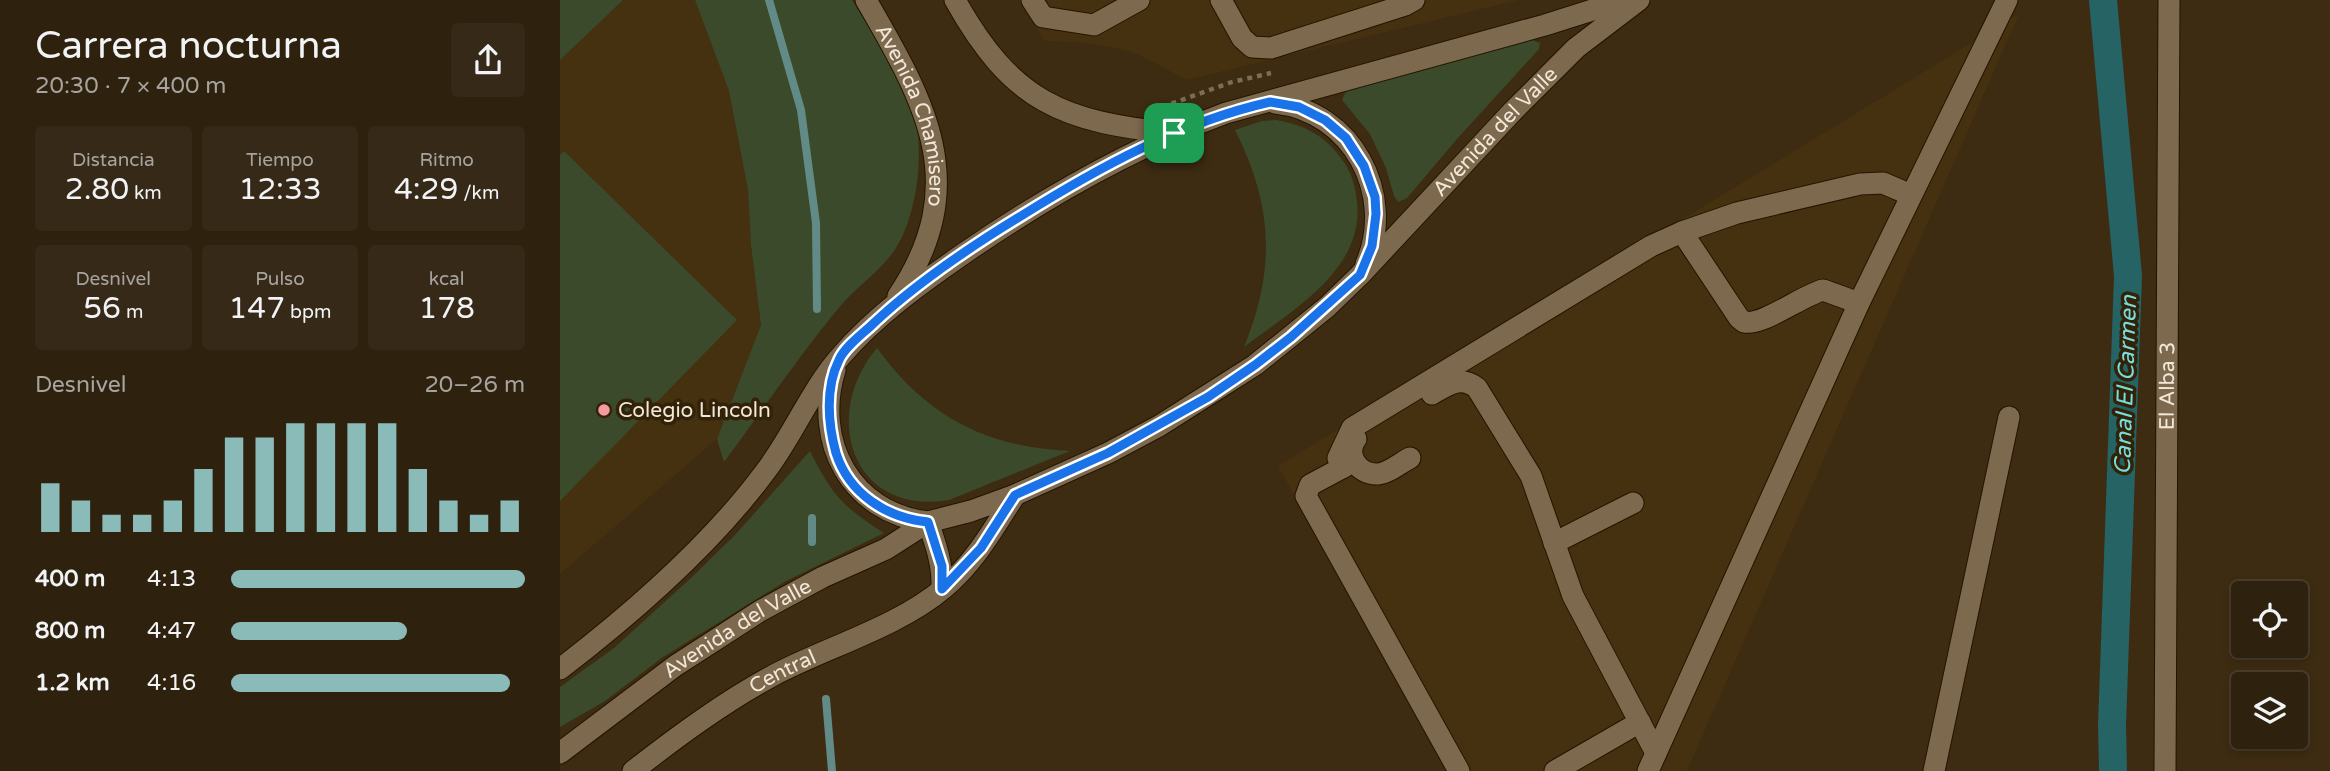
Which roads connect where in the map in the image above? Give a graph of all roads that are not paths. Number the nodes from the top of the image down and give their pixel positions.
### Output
1 (866, 0) edge
2 (955, 0) edge
3 (977, 0) edge
4 (1032, 0) edge
5 (1139, 0) edge
6 (1221, 0) edge
7 (1414, 0) edge
8 (1624, 0) edge
9 (1639, 0) edge
10 (2007, 0) edge
11 (2169, 0) edge
12 (967, 22) junction
13 (1270, 102) junction
14 (1174, 133) junction
15 (1911, 195) junction
16 (1682, 232) junction
17 (1360, 275) junction
18 (1859, 303) junction
19 (889, 309) junction
20 (839, 358) junction
21 (2008, 417) dead end
22 (1410, 458) dead end
23 (1348, 465) junction
24 (1015, 495) junction
25 (1633, 503) dead end
26 (928, 522) junction
27 (1554, 543) junction
28 (942, 589) junction
29 (560, 669) edge
30 (1640, 722) junction
31 (560, 753) edge
32 (1652, 762) edge
33 (633, 771) edge
34 (1459, 771) edge
35 (1555, 771) edge
36 (1934, 771) edge
37 (2165, 771) edge

1 - 19 street, Avenida Chamisero
2 - 12 street
3 - 12 street
4 - 5 street
6 - 7 street
8 - 13 street, Avenida del Valle
9 - 17 street, Avenida del Valle
10 - 15 street
11 - 37 street, El Alba 3
12 - 14 street
13 - 14 street, Avenida del Valle
13 - 17 street, Avenida del Valle
14 - 19 street, Avenida del Valle
15 - 16 street
15 - 18 street
16 - 18 street
16 - 23 street
17 - 24 street, Avenida del Valle
18 - 32 street
19 - 20 street, Avenida del Valle
20 - 26 street, Avenida del Valle
20 - 29 street, Avenida del Valle
21 - 36 street
22 - 23 street
23 - 27 street
23 - 34 street
24 - 26 street, Avenida del Valle
24 - 28 street, Central
25 - 27 street
26 - 28 street
26 - 31 street, Avenida del Valle
27 - 30 street
28 - 33 street, Central
30 - 32 street
30 - 35 street

